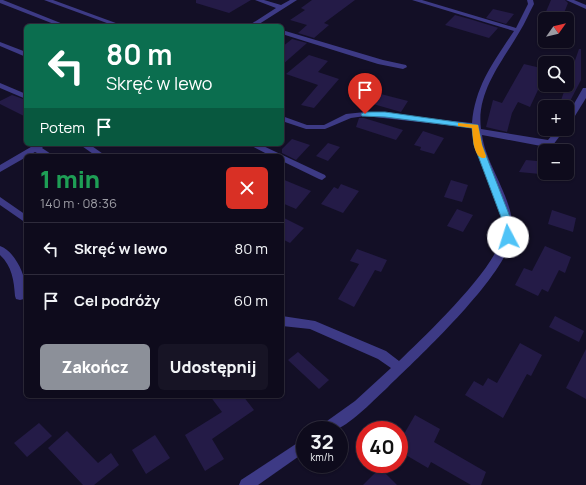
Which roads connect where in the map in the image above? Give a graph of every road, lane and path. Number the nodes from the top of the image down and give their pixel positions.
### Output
1 (48, 0) edge
2 (258, 0) edge
3 (294, 0) edge
4 (415, 0) edge
5 (530, 0) edge
6 (569, 0) edge
7 (0, 1) edge
8 (586, 7) edge
9 (282, 8) junction
10 (60, 24) edge
11 (115, 24) edge
12 (258, 24) edge
13 (518, 30) junction
14 (284, 33) edge
15 (0, 44) edge
16 (24, 54) edge
17 (403, 67) dead end
18 (0, 85) edge
19 (586, 90) edge
20 (24, 96) edge
21 (574, 112) edge
22 (284, 119) edge
23 (476, 129) junction
24 (556, 136) edge
25 (38, 146) edge
26 (86, 146) edge
27 (256, 146) edge
28 (24, 154) edge
29 (25, 154) edge
30 (48, 154) edge
31 (99, 154) edge
32 (274, 154) edge
33 (284, 159) edge
34 (0, 169) edge
35 (322, 177) dead end
36 (0, 200) edge
37 (24, 218) edge
38 (0, 250) edge
39 (20, 296) dead end
40 (284, 321) edge
41 (400, 368) junction
42 (338, 421) edge
43 (296, 450) edge
44 (246, 485) edge

1 - 11 street
2 - 9 street
3 - 9 street
4 - 13 street
5 - 13 street
6 - 8 street
7 - 10 street
9 - 12 street
13 - 23 street
14 - 17 street
15 - 16 street
18 - 20 street
19 - 21 street
22 - 23 street
23 - 24 street
23 - 41 street
25 - 29 street
25 - 30 street
26 - 31 street
27 - 32 street
28 - 34 street
33 - 35 street
36 - 37 street
38 - 39 street
40 - 41 street
41 - 42 street
43 - 44 street

